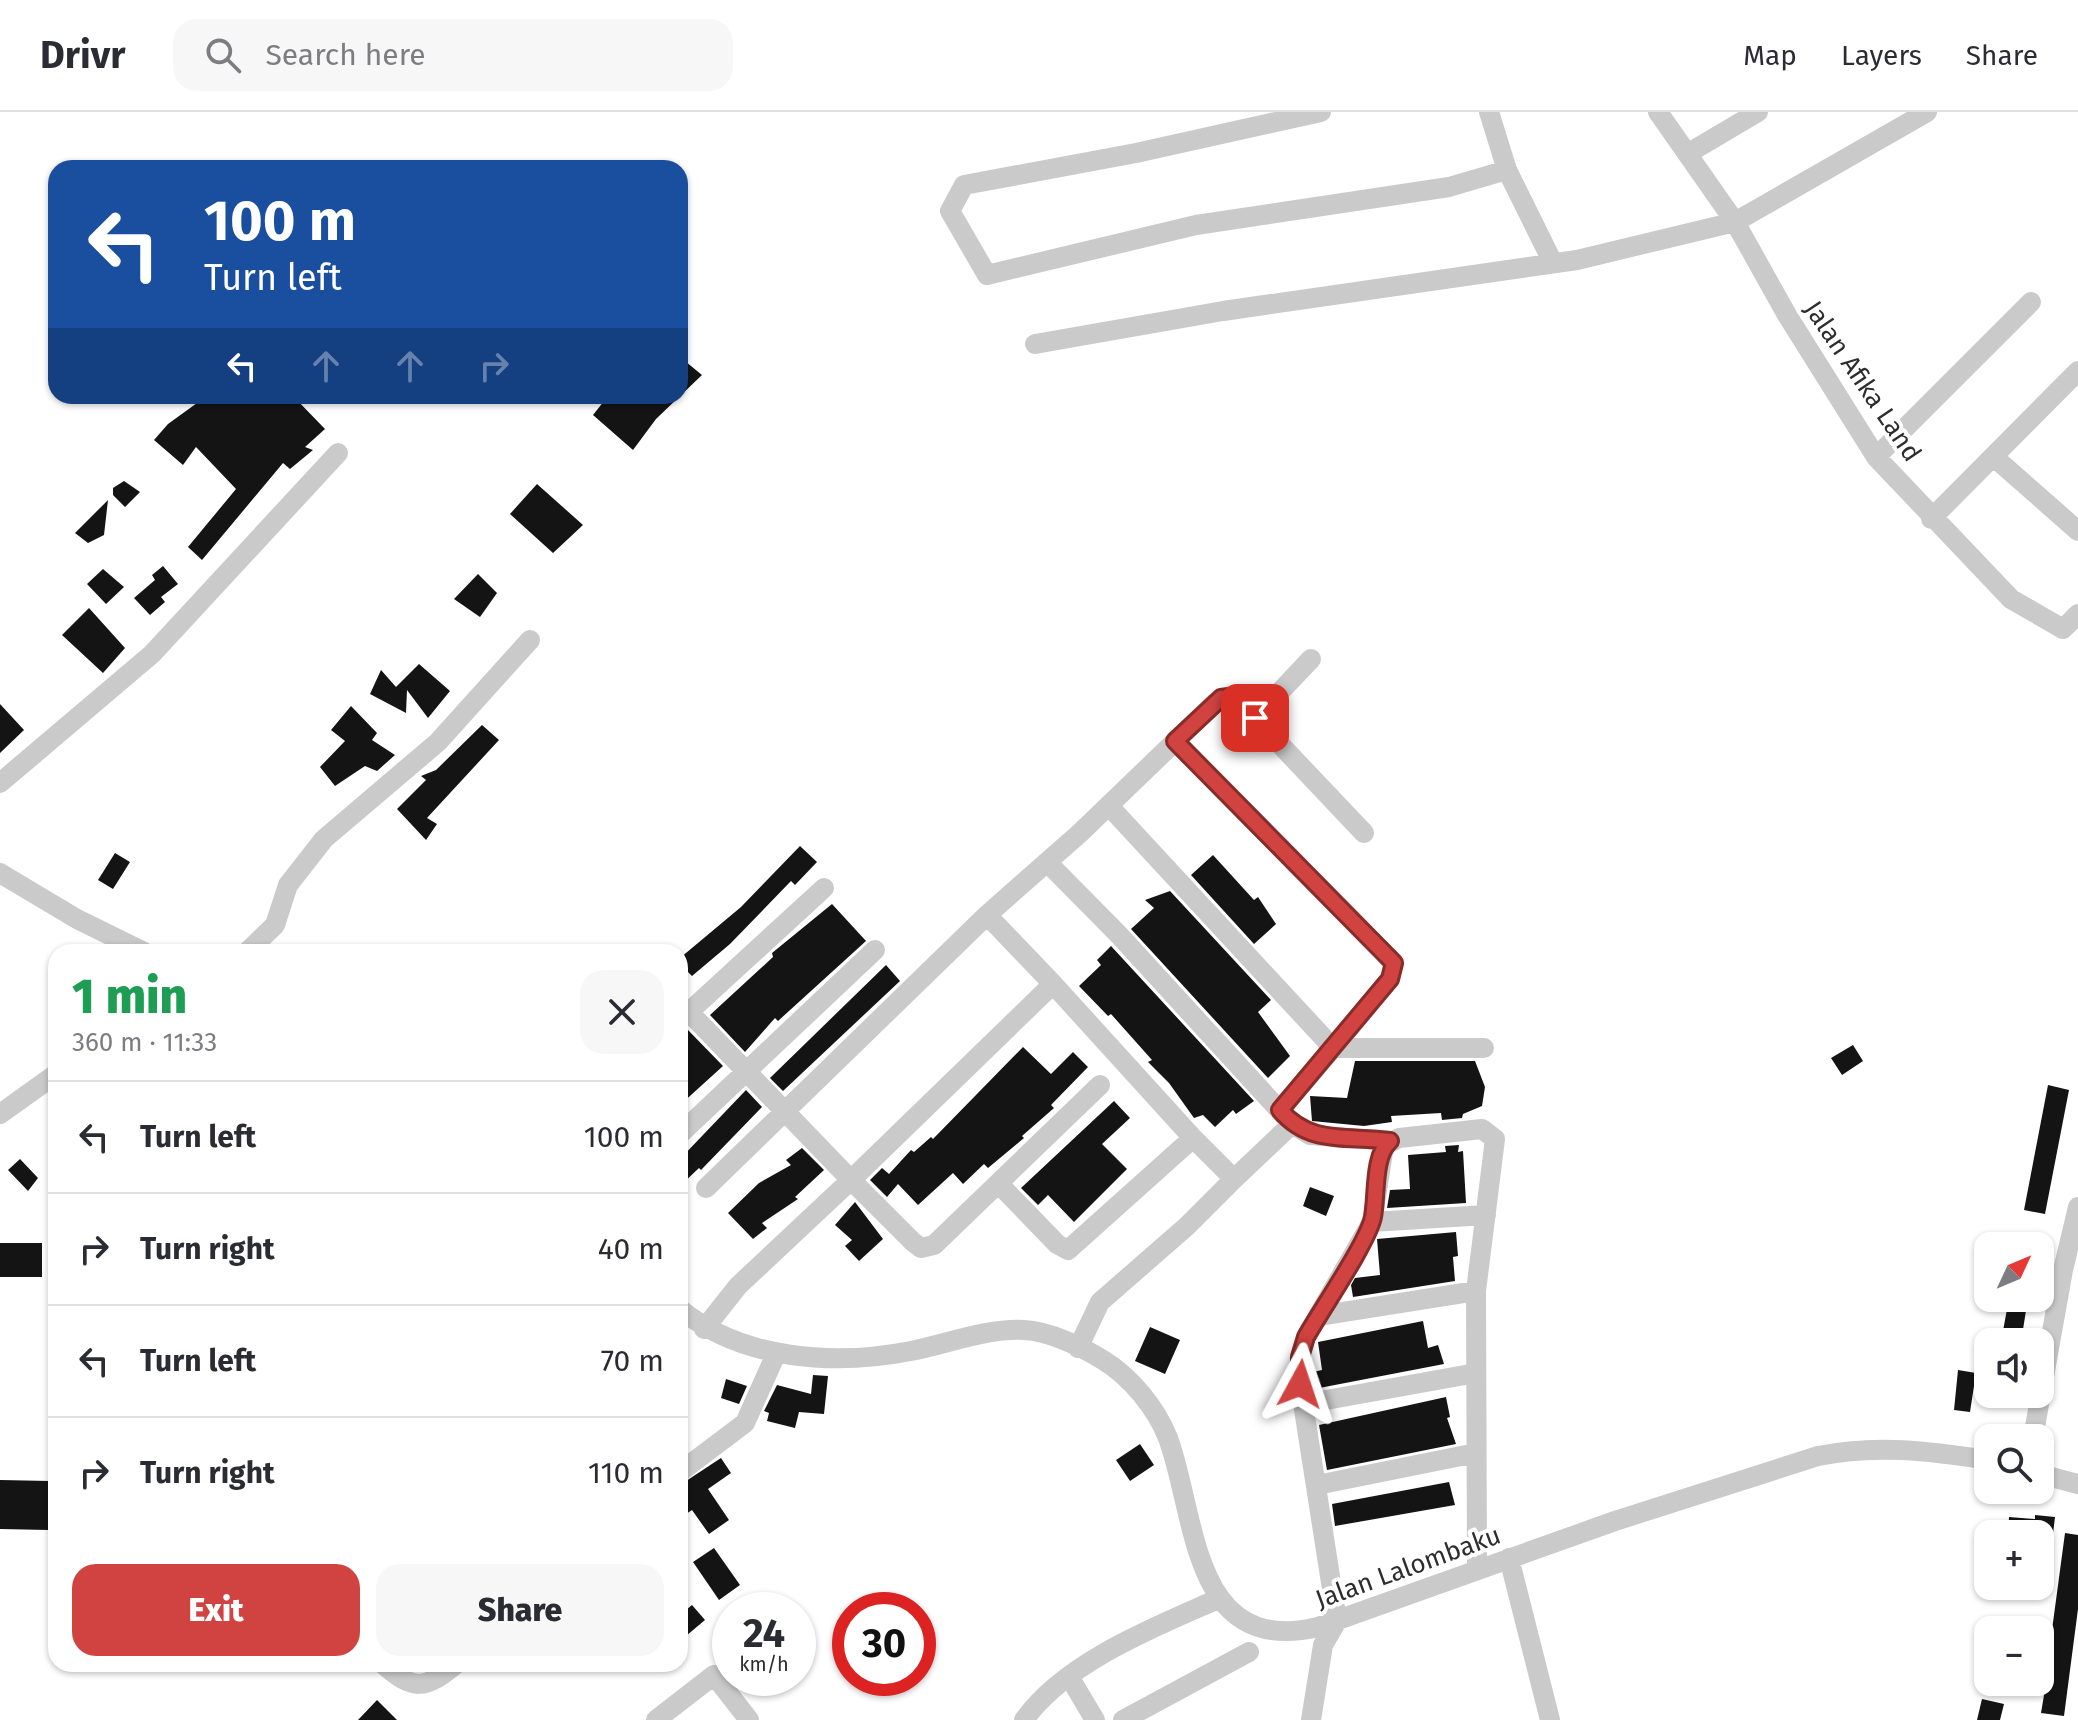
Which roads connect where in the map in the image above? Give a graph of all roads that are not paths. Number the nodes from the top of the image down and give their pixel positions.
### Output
1 (1321, 112) edge
2 (1489, 112) edge
3 (1658, 112) edge
4 (1758, 112) edge
5 (1927, 112) edge
6 (1891, 121) edge
7 (1687, 154) junction
8 (1507, 170) junction
9 (1735, 222) junction
10 (1553, 263) junction
11 (2031, 302) dead end
12 (1035, 344) dead end
13 (2078, 371) edge
14 (338, 453) dead end
15 (1876, 457) junction
16 (1995, 458) junction
17 (1931, 519) junction
18 (2078, 531) edge
19 (2078, 614) edge
20 (530, 640) dead end
21 (1311, 659) dead end
22 (1255, 718) junction
23 (1175, 741) junction
24 (0, 783) edge
25 (1109, 806) junction
26 (1364, 833) dead end
27 (1047, 862) junction
28 (0, 873) edge
29 (824, 888) dead end
30 (987, 915) junction
31 (128, 944) edge
32 (255, 944) edge
33 (875, 950) dead end
34 (1053, 984) junction
35 (688, 1012) edge
36 (688, 1019) edge
37 (1333, 1048) junction
38 (1484, 1048) dead end
39 (748, 1071) junction
40 (48, 1080) edge
41 (1100, 1085) dead end
42 (784, 1109) junction
43 (0, 1114) edge
44 (1286, 1117) junction
45 (688, 1127) edge
46 (1193, 1138) junction
47 (1390, 1141) junction
48 (1234, 1179) junction
49 (851, 1180) junction
50 (999, 1184) junction
51 (706, 1188) dead end
52 (2078, 1207) edge
53 (1486, 1215) junction
54 (1372, 1222) junction
55 (1476, 1291) junction
56 (688, 1316) edge
57 (1318, 1316) junction
58 (704, 1329) junction
59 (1078, 1348) junction
60 (776, 1354) junction
61 (1476, 1373) junction
62 (1304, 1404) junction
63 (2036, 1424) edge
64 (1476, 1453) junction
65 (1974, 1458) edge
66 (688, 1466) edge
67 (2054, 1478) edge
68 (2078, 1484) edge
69 (1317, 1485) junction
70 (1509, 1558) junction
71 (1477, 1568) junction
72 (1218, 1599) junction
73 (1337, 1621) junction
74 (1249, 1652) dead end
75 (392, 1672) edge
76 (444, 1672) edge
77 (1070, 1678) junction
78 (656, 1720) edge
79 (749, 1720) edge
80 (1024, 1720) edge
81 (1095, 1720) edge
82 (1123, 1720) edge
83 (1311, 1720) edge
84 (1550, 1720) edge

1 - 8 street
2 - 8 street
3 - 7 street, Jalan Afika Land
4 - 7 street
5 - 6 street
6 - 9 street
7 - 9 street, Jalan Afika Land
8 - 10 street
9 - 10 street
9 - 15 street, Jalan Afika Land
10 - 12 street
11 - 15 street
13 - 16 street
14 - 24 street
15 - 17 street, Jalan Afika Land
16 - 17 street
16 - 18 street
17 - 19 street, Jalan Afika Land
20 - 32 street
21 - 22 street
22 - 23 street
22 - 26 street
23 - 25 street
23 - 37 street
25 - 27 street
25 - 37 street
27 - 30 street
27 - 44 street
28 - 31 street
29 - 35 street
30 - 34 street
30 - 42 street
33 - 39 street
34 - 46 street
34 - 49 street
36 - 39 street
37 - 38 street
37 - 44 street
39 - 42 street
39 - 45 street
40 - 43 street
41 - 50 street
42 - 49 street
42 - 51 street
44 - 47 street
44 - 48 street
46 - 48 street
46 - 50 street
47 - 53 street
47 - 54 street
48 - 59 street
49 - 50 street
49 - 58 street
52 - 63 street
53 - 54 street
53 - 55 street
54 - 57 street
55 - 57 street
55 - 61 street
56 - 58 street
57 - 62 street
58 - 60 street
59 - 60 street
59 - 72 street
60 - 66 street
61 - 62 street
61 - 64 street
62 - 69 street
64 - 69 street
64 - 71 street
65 - 70 street, Jalan Lalombaku
67 - 68 street
69 - 73 street
70 - 71 street, Jalan Lalombaku
70 - 84 street
71 - 73 street, Jalan Lalombaku
72 - 73 street, Jalan Lalombaku
72 - 77 street
73 - 83 street
74 - 82 street
75 - 76 street
77 - 80 street
77 - 81 street
78 - 79 street

